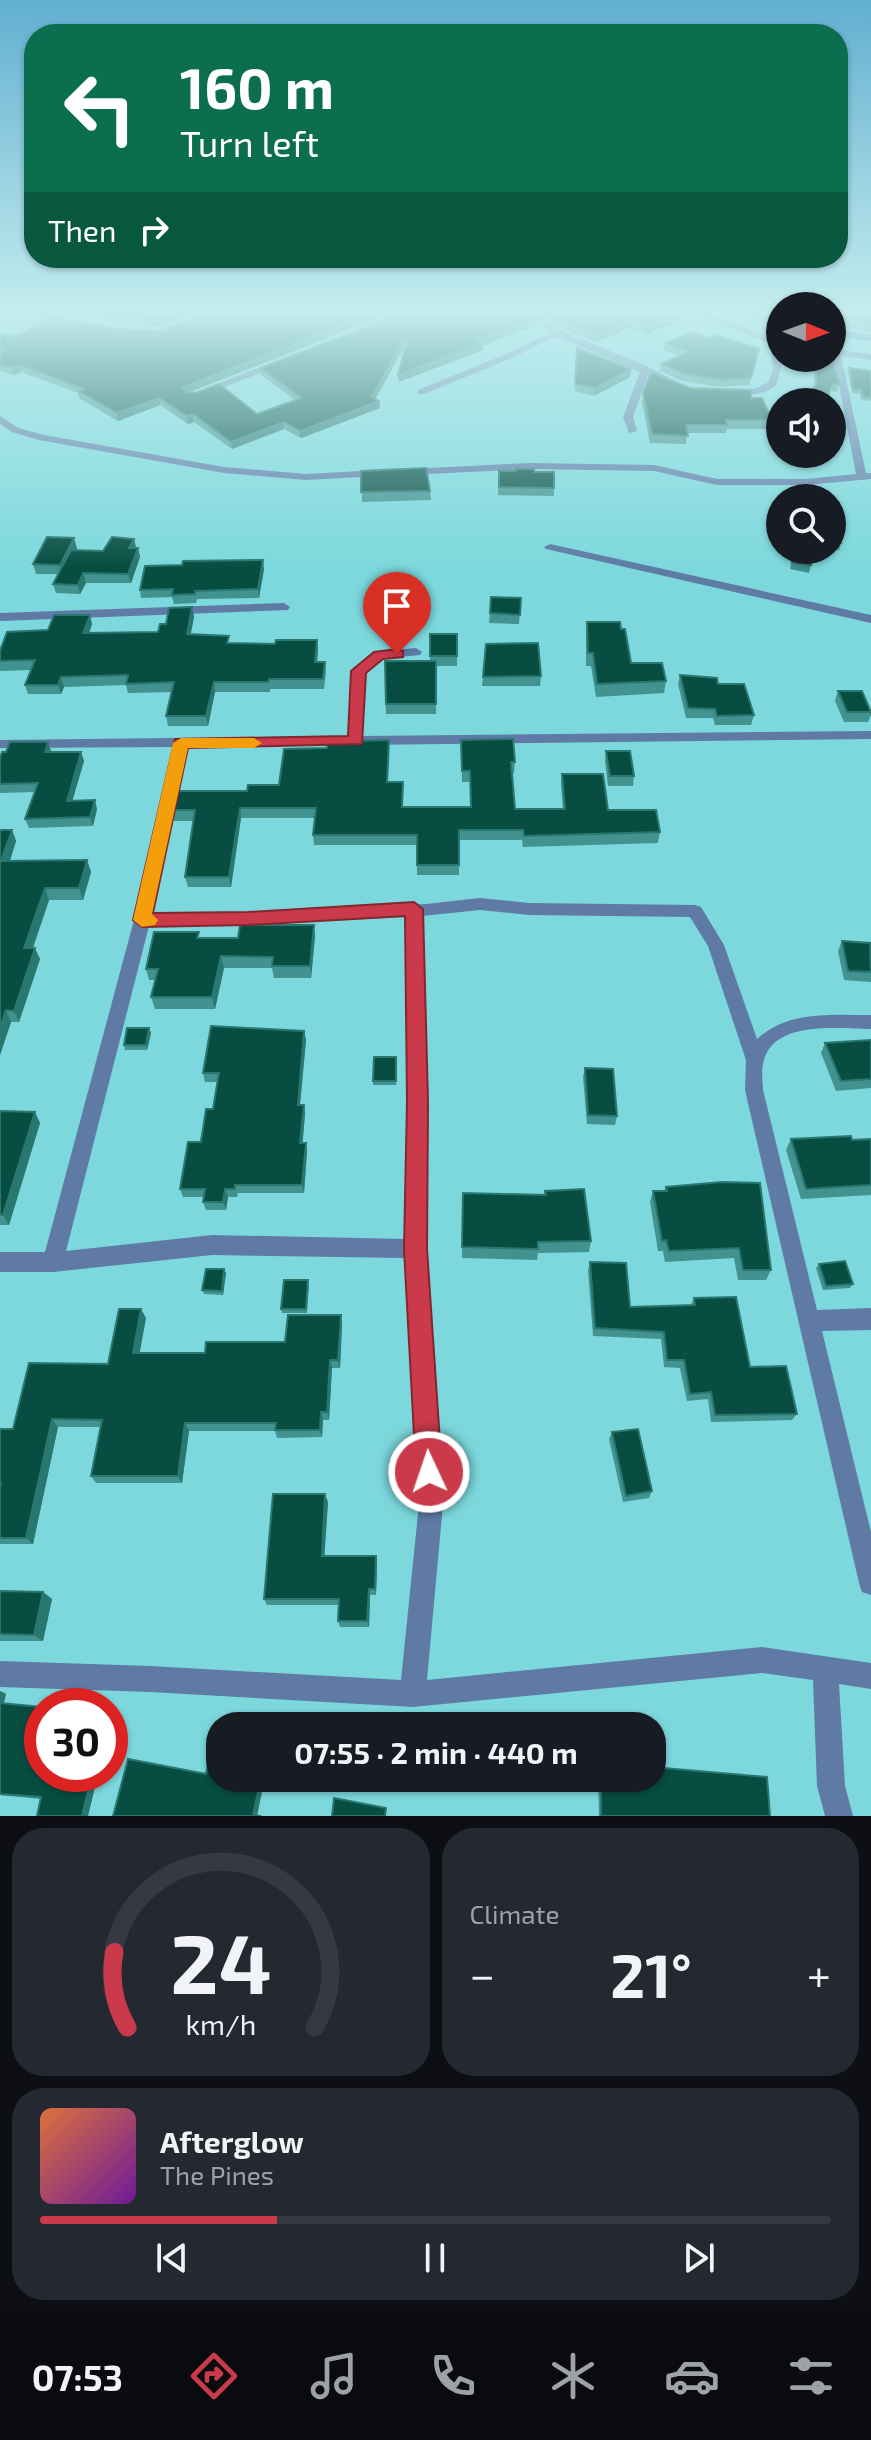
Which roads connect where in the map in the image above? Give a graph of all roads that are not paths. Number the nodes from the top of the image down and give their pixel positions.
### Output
1 (635, 399) edge
2 (848, 399) edge
3 (0, 419) edge
4 (632, 431) dead end
5 (867, 477) edge
6 (550, 547) dead end
7 (284, 607) dead end
8 (0, 617) edge
9 (871, 619) edge
10 (416, 652) dead end
11 (871, 735) edge
12 (356, 741) junction
13 (181, 743) junction
14 (0, 744) edge
15 (414, 909) junction
16 (142, 920) junction
17 (871, 1022) edge
18 (755, 1060) junction
19 (415, 1249) junction
20 (0, 1262) edge
21 (53, 1262) junction
22 (871, 1319) edge
23 (807, 1321) junction
24 (871, 1583) edge
25 (825, 1668) junction
26 (0, 1674) edge
27 (871, 1676) edge
28 (413, 1694) junction
29 (839, 1816) edge

1 - 4 street
2 - 5 street
3 - 5 street
6 - 9 street
7 - 8 street
10 - 12 street
11 - 12 street
12 - 13 street
13 - 14 street
13 - 16 street
15 - 16 street
15 - 18 street
15 - 19 street
16 - 21 street
17 - 18 street
18 - 23 street
19 - 21 street
19 - 28 street
20 - 21 street
22 - 23 street
23 - 24 street
25 - 27 street
25 - 28 street
25 - 29 street
26 - 28 street

